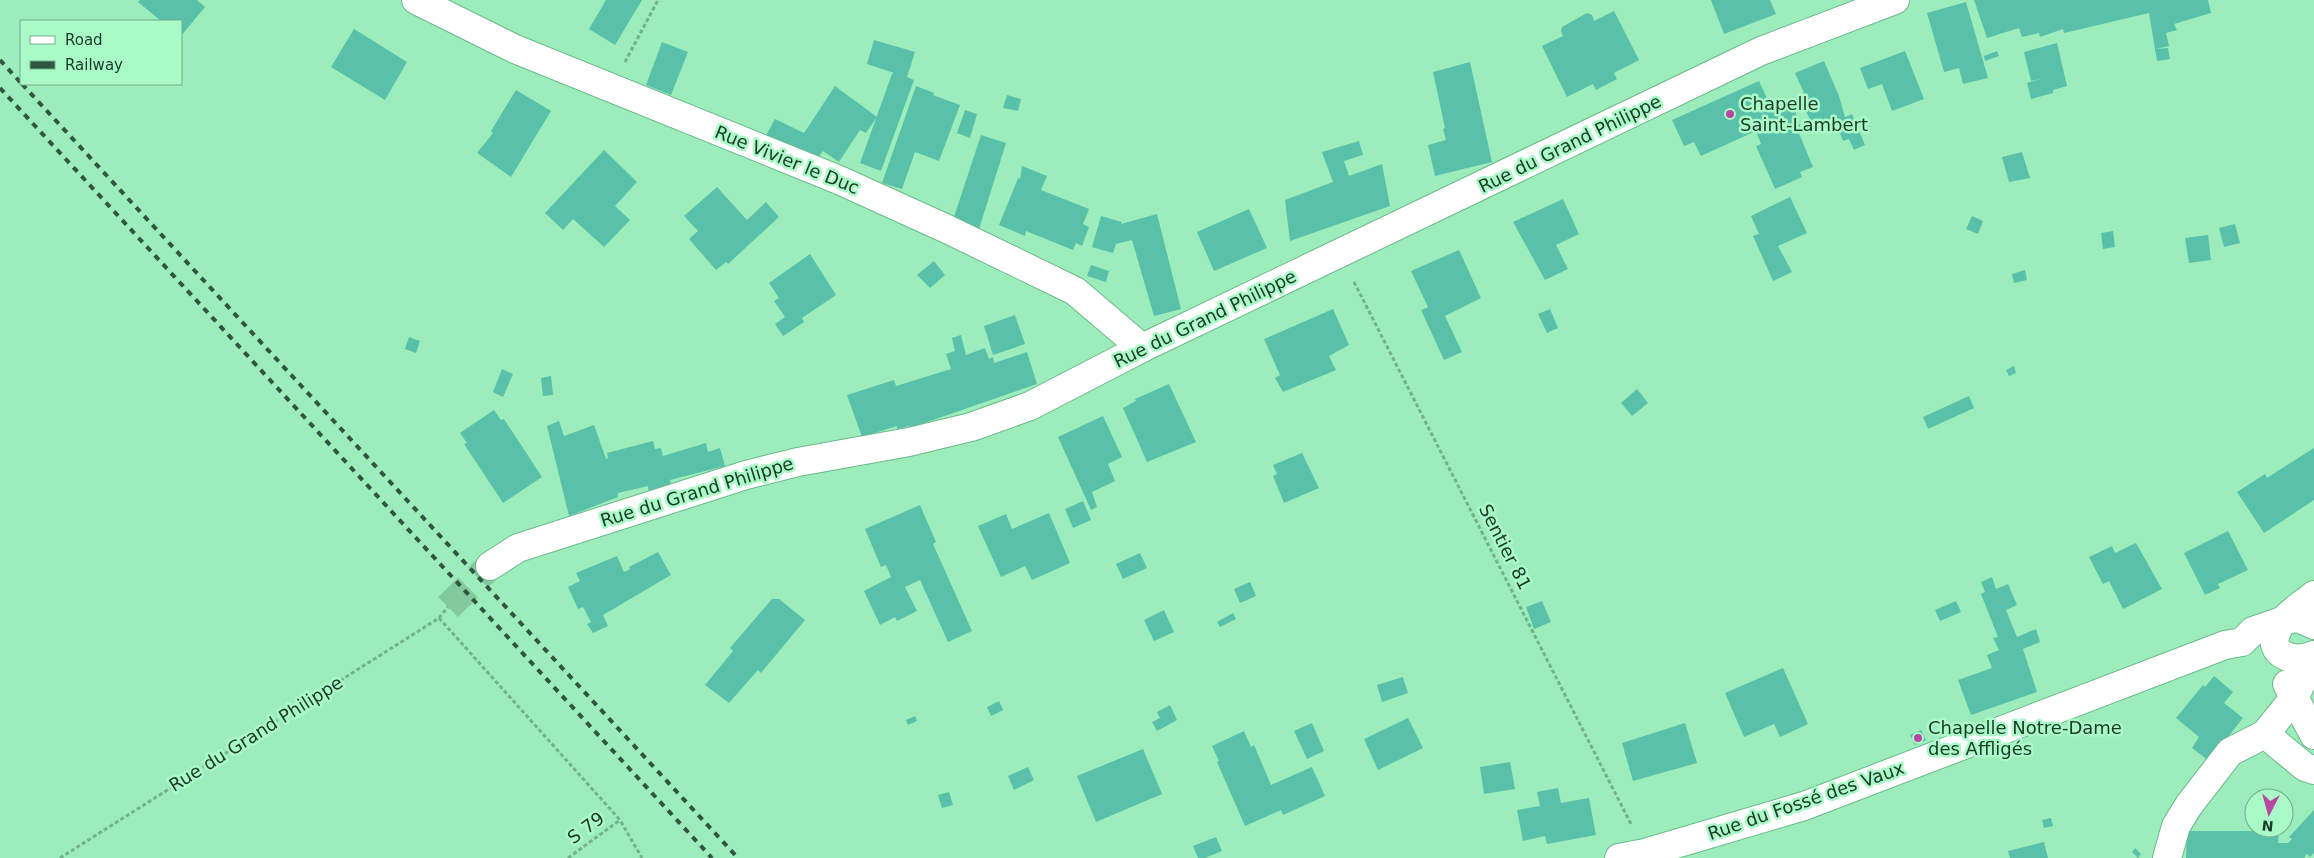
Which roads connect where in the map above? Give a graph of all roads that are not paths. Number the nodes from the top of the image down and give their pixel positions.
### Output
1 (416, 0) edge
2 (1895, 0) edge
3 (1142, 348) junction
4 (490, 566) tunnel mouth
5 (2314, 595) edge
6 (2285, 620) junction
7 (2314, 626) edge
8 (2242, 642) junction
9 (2276, 655) junction
10 (2314, 656) edge
11 (2294, 698) junction
12 (2265, 734) junction
13 (2314, 735) edge
14 (2314, 770) edge
15 (1619, 858) edge
16 (2167, 858) edge

1 - 3 street, Rue Vivier le Duc
2 - 3 street, Rue du Grand Philippe
3 - 4 street, Rue du Grand Philippe
5 - 6 street
6 - 7 street, Rue du Fossé des Vaux
6 - 8 street, Rue du Fossé des Vaux
6 - 9 street
8 - 9 street
8 - 15 street, Rue du Fossé des Vaux
9 - 10 street
9 - 11 street
10 - 11 street
11 - 12 street
11 - 13 street
12 - 14 street
12 - 16 street

